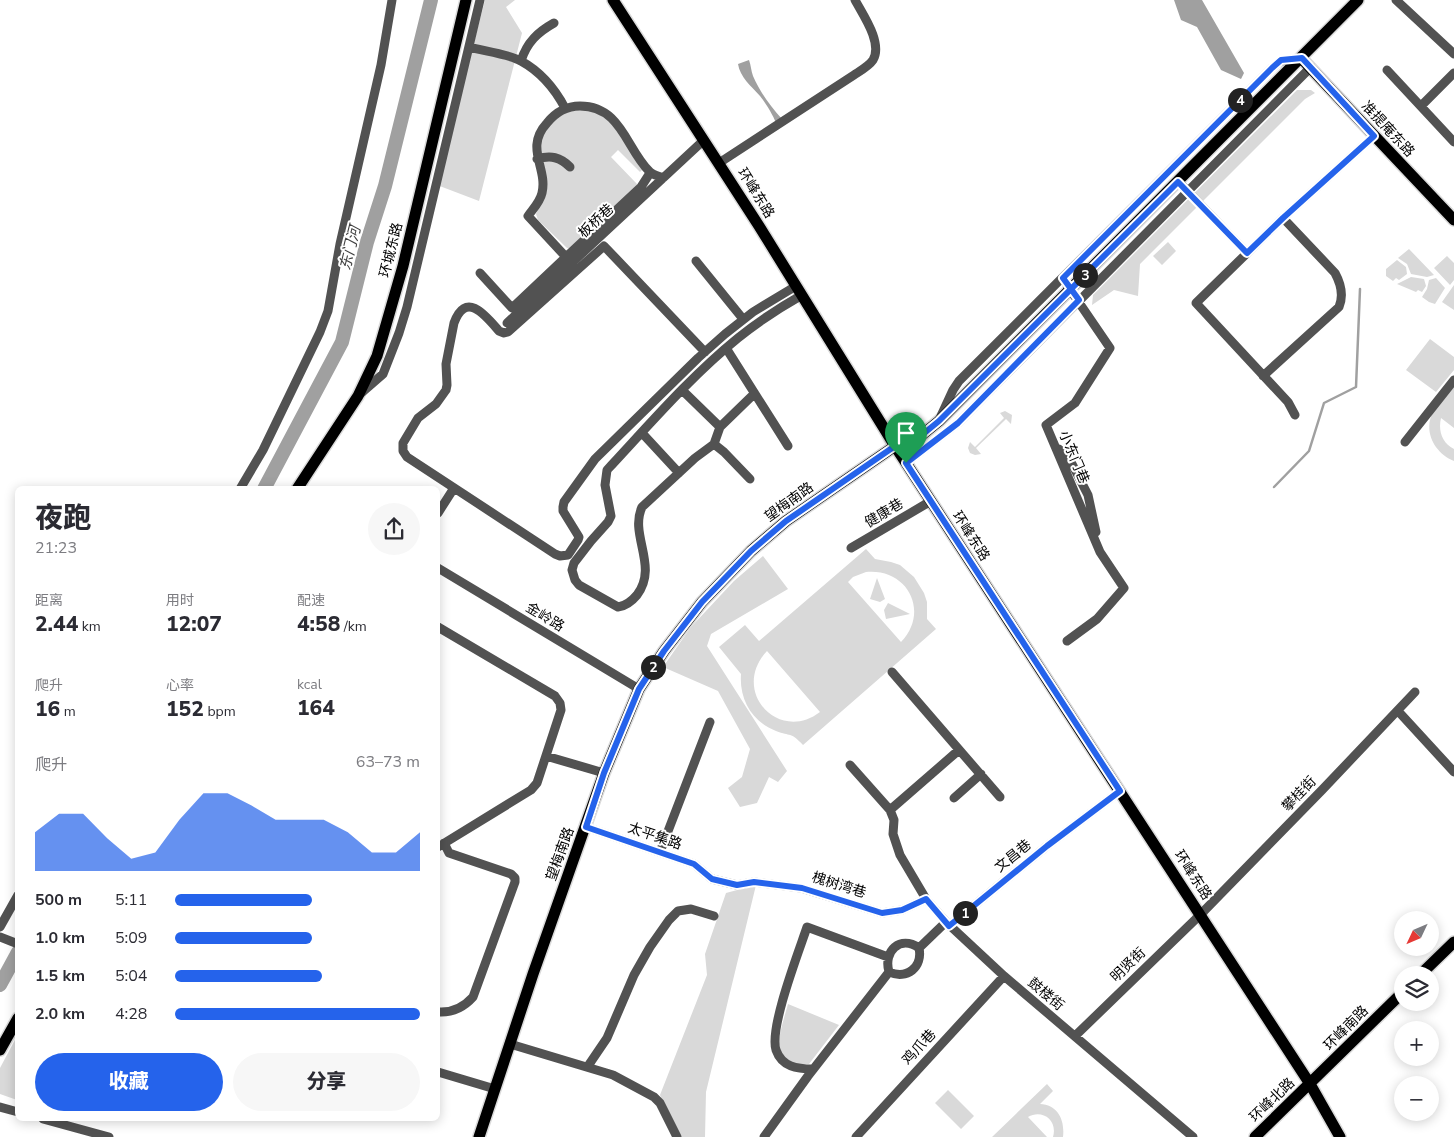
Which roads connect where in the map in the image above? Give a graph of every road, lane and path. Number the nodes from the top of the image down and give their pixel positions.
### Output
1 (392, 0) edge
2 (466, 0) edge
3 (480, 0) edge
4 (613, 0) edge
5 (855, 0) edge
6 (1358, 0) edge
7 (1396, 0) edge
8 (554, 23) dead end
9 (469, 47) junction
10 (1454, 54) edge
11 (1302, 58) junction
12 (521, 61) junction
13 (1310, 67) junction
14 (1387, 70) dead end
15 (1454, 73) edge
16 (1421, 106) junction
17 (565, 108) junction
18 (1250, 108) dead end
19 (1374, 136) junction
20 (704, 140) junction
21 (1454, 142) edge
22 (537, 159) junction
23 (719, 163) junction
24 (570, 167) dead end
25 (650, 173) junction
26 (663, 178) junction
27 (1178, 182) junction
28 (1187, 191) junction
29 (1453, 217) edge
30 (1283, 218) junction
31 (1247, 253) junction
32 (566, 258) junction
33 (696, 261) dead end
34 (480, 273) dead end
35 (1063, 278) junction
36 (1071, 289) junction
37 (799, 290) junction
38 (1079, 300) junction
39 (743, 319) junction
40 (507, 323) dead end
41 (726, 348) junction
42 (705, 352) junction
43 (1264, 376) junction
44 (1454, 380) edge
45 (682, 390) junction
46 (754, 394) junction
47 (358, 396) junction
48 (1295, 416) dead end
49 (939, 421) junction
50 (720, 427) junction
51 (642, 433) junction
52 (1405, 442) dead end
53 (714, 444) junction
54 (788, 446) dead end
55 (895, 446) junction
56 (906, 463) junction
57 (679, 473) junction
58 (750, 479) dead end
59 (242, 486) edge
60 (302, 486) edge
61 (454, 488) junction
62 (930, 501) junction
63 (440, 510) edge
64 (851, 548) dead end
65 (440, 569) edge
66 (440, 628) edge
67 (1067, 642) dead end
68 (892, 672) dead end
69 (639, 689) junction
70 (1415, 692) dead end
71 (1398, 711) junction
72 (710, 722) dead end
73 (959, 750) junction
74 (546, 756) junction
75 (850, 765) dead end
76 (1454, 772) edge
77 (604, 773) junction
78 (981, 774) junction
79 (1120, 791) junction
80 (1000, 797) dead end
81 (954, 798) dead end
82 (890, 810) junction
83 (586, 827) junction
84 (441, 845) edge
85 (660, 852) junction
86 (712, 879) joint
87 (926, 899) junction
88 (15, 900) edge
89 (1201, 914) junction
90 (714, 916) dead end
91 (948, 924) junction
92 (0, 927) edge
93 (3, 938) edge
94 (1454, 942) edge
95 (15, 943) edge
96 (919, 948) junction
97 (888, 956) junction
98 (1429, 966) edge
99 (890, 972) junction
100 (1004, 976) junction
101 (1394, 1001) edge
102 (440, 1012) edge
103 (15, 1023) edge
104 (1074, 1036) junction
105 (510, 1044) junction
106 (0, 1050) edge
107 (588, 1066) junction
108 (813, 1069) junction
109 (440, 1073) edge
110 (1310, 1084) junction
111 (495, 1089) junction
112 (0, 1107) edge
113 (15, 1111) edge
114 (50, 1121) edge
115 (766, 1136) edge
116 (109, 1137) edge
117 (479, 1137) edge
118 (677, 1137) edge
119 (856, 1137) edge
120 (1193, 1137) edge
121 (1255, 1137) edge
122 (1340, 1137) edge

1 - 59 street
2 - 47 main road, 环城东路
3 - 9 street
4 - 20 main road, 环峰东路
5 - 23 street
6 - 11 main road, 望梅南路
7 - 10 street
8 - 12 street
9 - 12 street
9 - 47 street
11 - 13 main road, 准提庵东路
11 - 18 main road, 望梅南路
11 - 27 main road, 望梅南路
11 - 35 street
12 - 17 street
13 - 19 main road, 准提庵东路
13 - 28 street
14 - 16 street
15 - 16 street
16 - 21 street
17 - 22 street
17 - 25 street
19 - 29 main road, 准提庵东路
19 - 30 street
20 - 23 main road, 环峰东路
20 - 26 street, 板桥巷
22 - 24 street
22 - 32 street
23 - 37 main road, 环峰东路
25 - 26 street
25 - 32 street
26 - 40 street, 板桥巷
27 - 28 street
27 - 36 main road, 望梅南路
28 - 31 street
28 - 38 street
30 - 31 street
30 - 43 street
31 - 43 street
32 - 34 street
33 - 39 street
35 - 36 street
35 - 49 street
36 - 38 street
36 - 49 main road, 望梅南路
37 - 39 street
37 - 41 street
37 - 55 main road, 环峰东路
38 - 56 street
38 - 67 street, 小东门巷
39 - 42 street
41 - 45 street
41 - 46 street
42 - 61 street
42 - 61 street
43 - 48 street
44 - 52 street
45 - 50 street
45 - 51 street
46 - 50 street
46 - 54 street
47 - 60 main road, 环城东路
49 - 55 main road, 望梅南路
50 - 53 street
51 - 57 street
51 - 57 street
53 - 57 street
53 - 58 street
55 - 56 main road, 环峰东路
55 - 69 main road, 望梅南路
56 - 62 main road, 环峰东路
61 - 63 street
62 - 64 street, 健康巷
62 - 79 main road, 环峰东路
65 - 69 street, 金岭路
66 - 74 street
68 - 73 street
69 - 77 main road, 望梅南路
70 - 71 street, 攀桂街
71 - 76 street
71 - 89 street, 攀桂街
72 - 85 street
73 - 78 street
73 - 82 street
74 - 77 street
74 - 84 street
75 - 82 street
77 - 83 main road, 望梅南路
78 - 80 street
78 - 81 street
79 - 89 main road, 环峰东路
79 - 91 street, 文昌巷
82 - 87 street, 鼓楼街
83 - 85 street, 太平集路
83 - 105 main road, 望梅南路
84 - 102 street
85 - 86 street, 太平集路
86 - 87 street, 槐树湾巷
87 - 91 street, 鼓楼街
88 - 92 street
89 - 104 street, 明贤街
89 - 110 main road, 环峰东路
90 - 107 street
91 - 96 street, 文昌巷
91 - 100 street, 鼓楼街
93 - 95 street
94 - 98 main road
96 - 97 street
96 - 99 street
97 - 99 street
97 - 108 street
99 - 108 street
100 - 104 street, 鼓楼街
100 - 119 street, 鸡爪巷
101 - 110 main road, 环峰南路
103 - 106 main road
104 - 120 street, 鼓楼街
105 - 107 street
105 - 111 main road, 望梅南路
107 - 118 street
108 - 115 street
109 - 111 street
110 - 121 main road, 环峰北路
110 - 122 main road, 环峰东路
111 - 117 main road, 望梅南路
112 - 113 street
114 - 116 street

